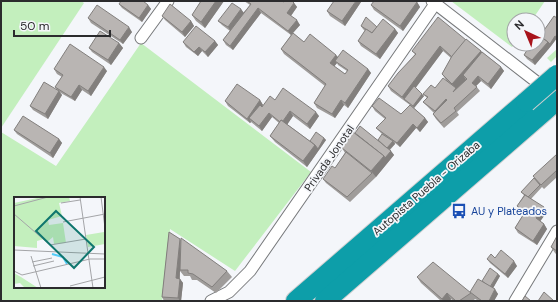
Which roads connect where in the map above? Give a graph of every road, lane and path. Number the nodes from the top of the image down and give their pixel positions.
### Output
1 (168, 1) edge
2 (434, 2) edge
3 (141, 38) dead end
4 (557, 75) edge
5 (557, 98) edge
6 (532, 108) junction
7 (557, 231) edge
8 (211, 301) edge
9 (296, 301) edge
10 (325, 301) edge
11 (515, 301) edge

1 - 3 street
2 - 5 street
2 - 8 street, Privada Jonotal
4 - 6 highway, Autopista Puebla - Orizaba, bridge
5 - 6 highway, Autopista Puebla - Orizaba
6 - 9 highway, Autopista Puebla - Orizaba
6 - 10 highway, Autopista Puebla - Orizaba
7 - 11 street

